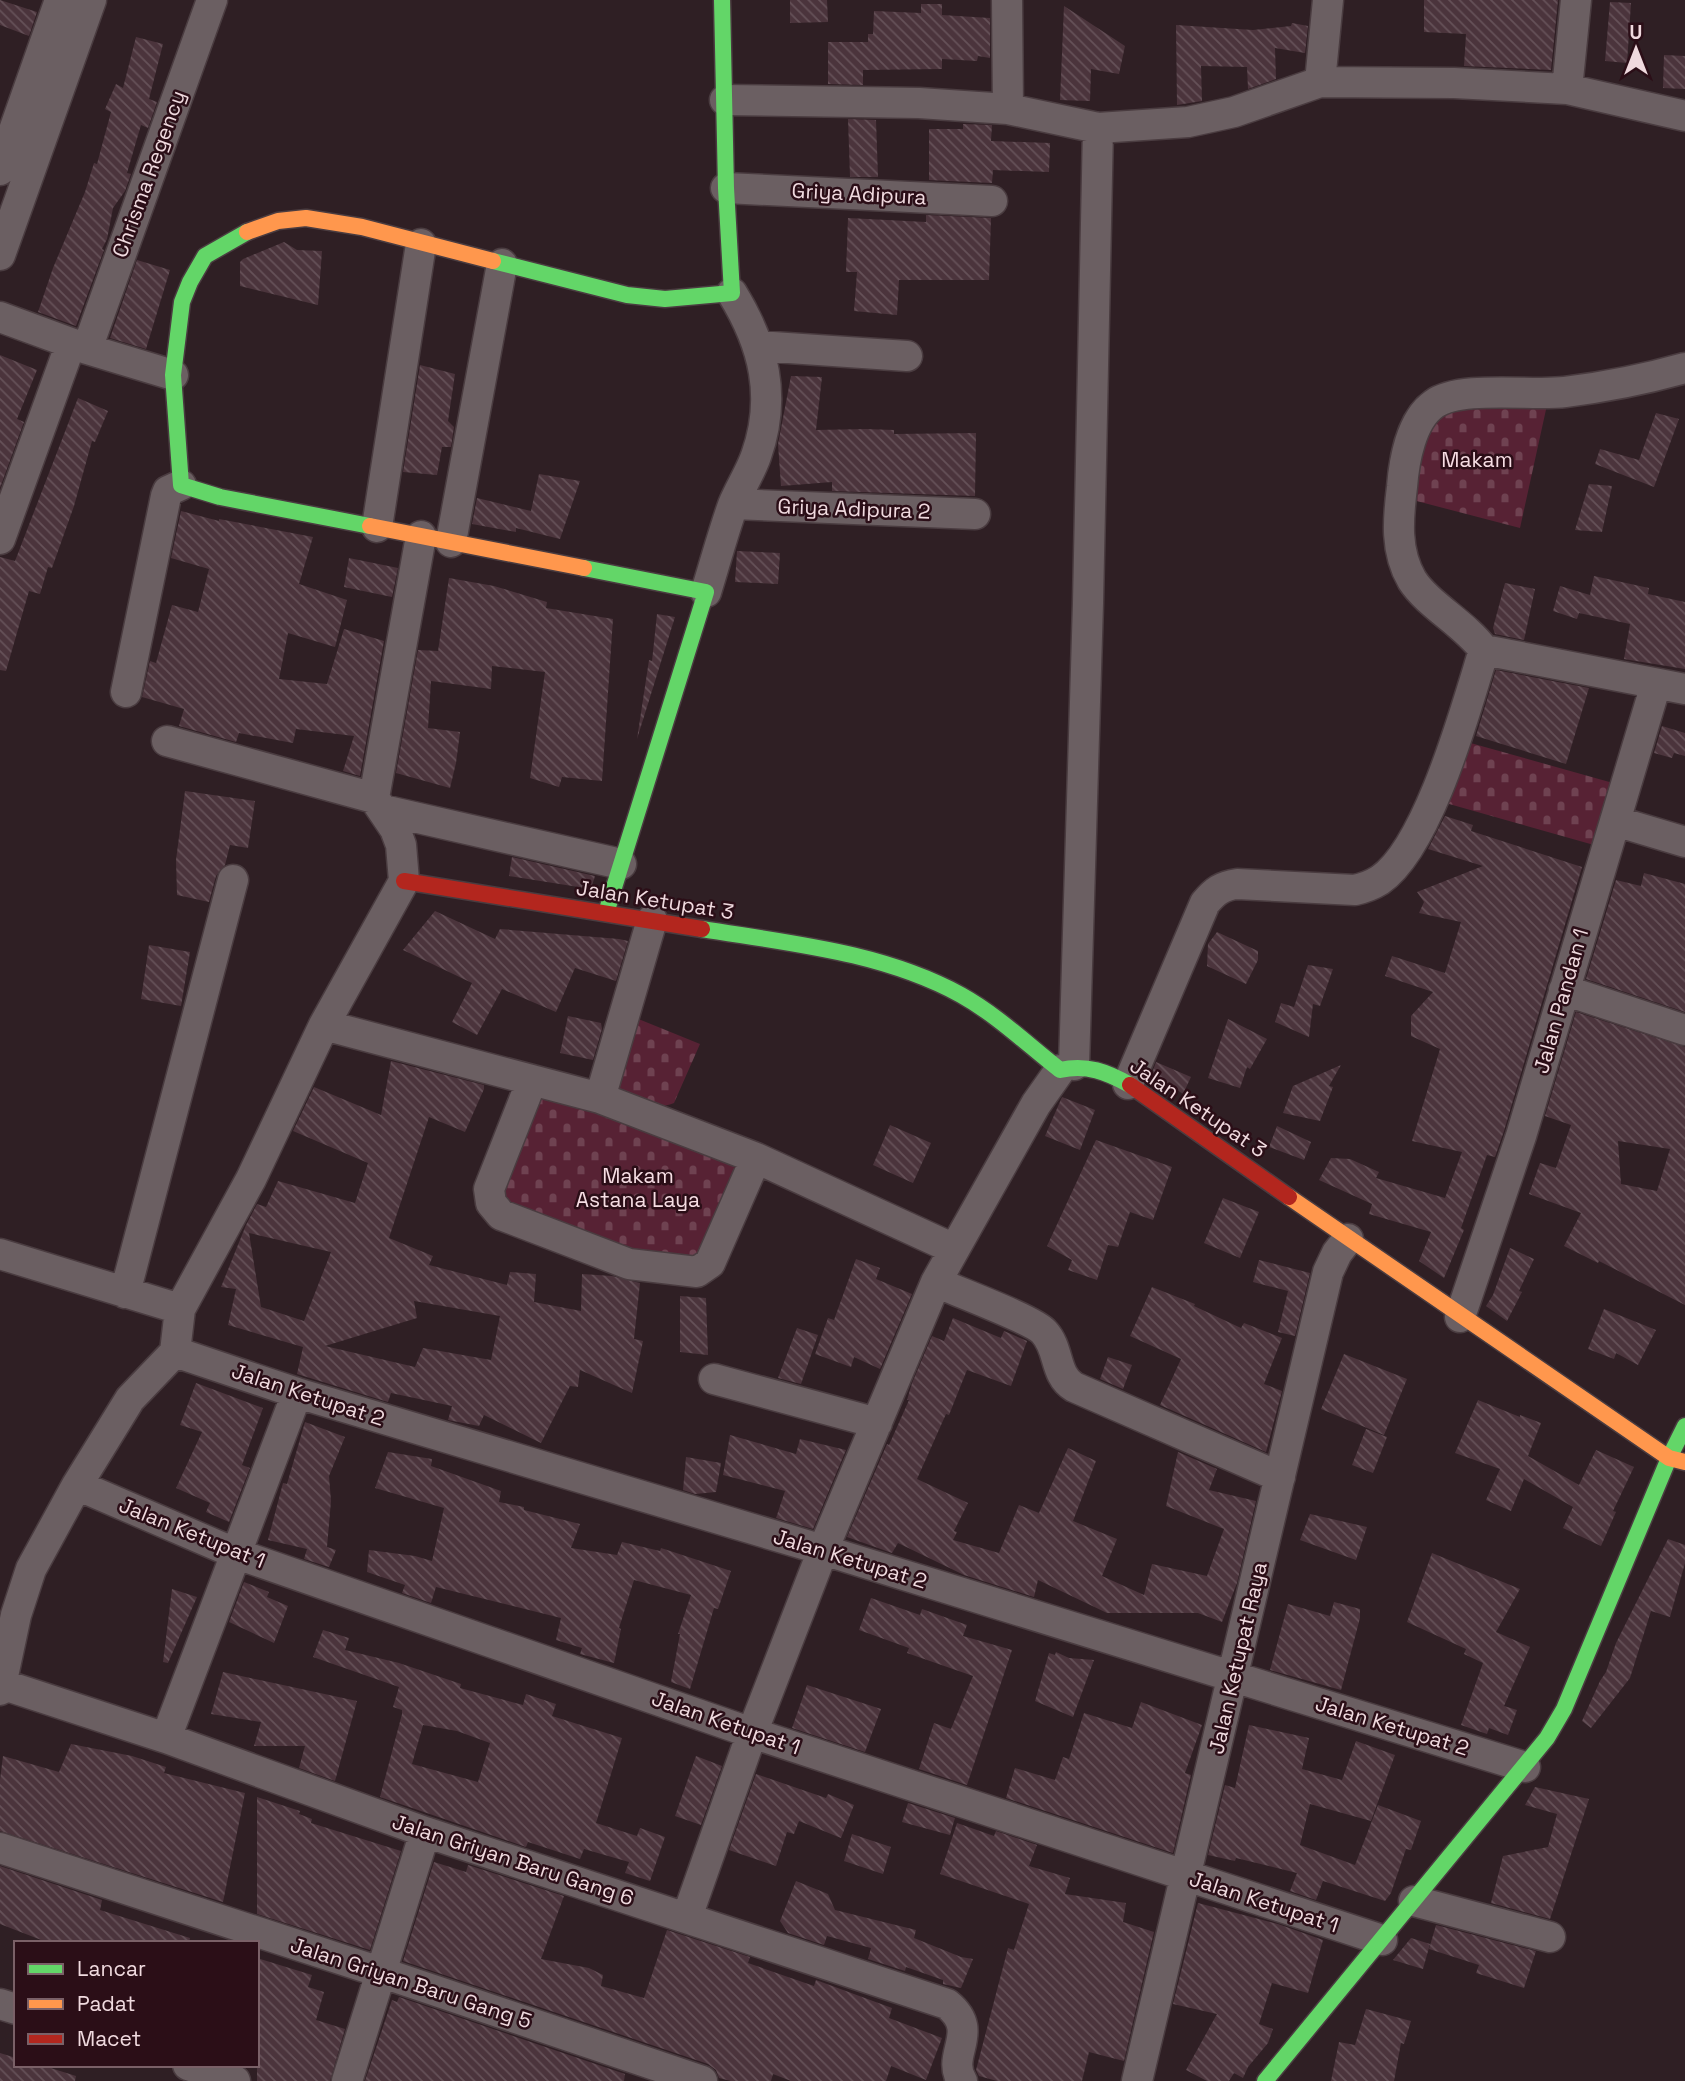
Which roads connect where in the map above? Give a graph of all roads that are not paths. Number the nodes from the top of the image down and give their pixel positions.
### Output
1 (60, 0) edge
2 (91, 0) edge
3 (212, 0) edge
4 (722, 0) edge
5 (1007, 0) edge
6 (1328, 0) edge
7 (1576, 0) edge
8 (1320, 82) junction
9 (1567, 89) junction
10 (725, 100) junction
11 (1007, 108) junction
12 (1685, 116) edge
13 (1098, 128) junction
14 (0, 170) edge
15 (726, 188) junction
16 (992, 201) dead end
17 (421, 244) junction
18 (0, 255) edge
19 (502, 264) junction
20 (732, 293) junction
21 (0, 317) edge
22 (79, 346) junction
23 (758, 346) junction
24 (907, 356) dead end
25 (1685, 368) edge
26 (173, 375) junction
27 (181, 485) junction
28 (734, 504) junction
29 (975, 514) dead end
30 (377, 527) junction
31 (421, 536) junction
32 (0, 539) edge
33 (451, 542) junction
34 (706, 592) junction
35 (1484, 650) junction
36 (1656, 684) junction
37 (1685, 689) edge
38 (126, 692) dead end
39 (167, 741) dead end
40 (378, 804) junction
41 (1615, 821) junction
42 (1685, 842) edge
43 (621, 864) junction
44 (233, 880) dead end
45 (404, 881) junction
46 (606, 913) junction
47 (652, 920) junction
48 (1564, 990) junction
49 (324, 1025) junction
50 (1685, 1030) edge
51 (1067, 1067) junction
52 (532, 1080) junction
53 (1128, 1084) junction
54 (600, 1098) junction
55 (756, 1158) junction
56 (1348, 1239) junction
57 (954, 1249) junction
58 (0, 1254) edge
59 (936, 1282) junction
60 (125, 1293) junction
61 (180, 1309) junction
62 (1460, 1317) junction
63 (175, 1352) junction
64 (714, 1379) dead end
65 (297, 1394) junction
66 (877, 1423) junction
67 (1685, 1426) edge
68 (1677, 1460) edge
69 (1280, 1477) junction
70 (77, 1485) junction
71 (823, 1550) junction
72 (237, 1554) junction
73 (1234, 1677) junction
74 (1, 1687) edge
75 (752, 1733) junction
76 (166, 1738) junction
77 (1525, 1767) junction
78 (425, 1832) junction
79 (0, 1848) edge
80 (1186, 1876) junction
81 (1414, 1901) junction
82 (687, 1917) junction
83 (1550, 1937) dead end
84 (1382, 1940) junction
85 (380, 1972) junction
86 (194, 2067) edge
87 (235, 2081) edge
88 (347, 2081) edge
89 (702, 2081) edge
90 (962, 2081) edge
91 (1137, 2081) edge
92 (1265, 2081) edge

1 - 14 street
2 - 18 street
3 - 22 street, Chrisma Regency
4 - 10 street
5 - 11 street
6 - 8 street
7 - 9 street
8 - 9 street
8 - 13 street
9 - 12 street
10 - 11 street
10 - 15 street
11 - 13 street
13 - 51 street
15 - 16 street, Griya Adipura
15 - 20 street
17 - 19 street
17 - 26 street
17 - 30 street
19 - 20 street
19 - 33 street
20 - 23 street
21 - 22 street
22 - 26 street
22 - 32 street, Chrisma Regency
23 - 24 street
23 - 28 street
25 - 35 street
26 - 27 street
27 - 30 street
27 - 38 street
28 - 29 street, Griya Adipura 2
28 - 34 street
30 - 31 street
31 - 33 street
31 - 40 street
33 - 34 street
34 - 43 street
35 - 36 street
35 - 53 street
36 - 37 street
36 - 41 street, Jalan Pandan 1
39 - 40 street
40 - 43 street
40 - 45 street
41 - 42 street
41 - 48 street, Jalan Pandan 1
43 - 46 street
44 - 60 street
45 - 46 street, Jalan Ketupat 3
45 - 49 street
46 - 47 street, Jalan Ketupat 3
47 - 51 street, Jalan Ketupat 3
47 - 54 street
48 - 50 street
48 - 62 street, Jalan Pandan 1
49 - 52 street
49 - 61 street
51 - 53 street, Jalan Ketupat 3
51 - 57 street
52 - 54 street
52 - 55 street
53 - 56 street, Jalan Ketupat 3
54 - 55 street
55 - 57 street
56 - 62 street, Jalan Ketupat 3
56 - 69 street, Jalan Ketupat Raya
57 - 59 street
58 - 60 street
59 - 66 street
59 - 69 street
60 - 61 street
61 - 63 street
62 - 68 street, Jalan Ketupat 3
63 - 65 street, Jalan Ketupat 2
63 - 70 street
64 - 66 street
65 - 71 street, Jalan Ketupat 2
65 - 72 street
66 - 71 street
67 - 68 street
68 - 77 street
69 - 73 street, Jalan Ketupat Raya
70 - 72 street, Jalan Ketupat 1
70 - 74 street
71 - 73 street, Jalan Ketupat 2
71 - 75 street
72 - 75 street, Jalan Ketupat 1
72 - 76 street
73 - 77 street, Jalan Ketupat 2
73 - 80 street, Jalan Ketupat Raya
74 - 76 street, Jalan Griyan Baru Gang 6
75 - 80 street, Jalan Ketupat 1
75 - 82 street
76 - 78 street, Jalan Griyan Baru Gang 6
77 - 81 street
78 - 82 street, Jalan Griyan Baru Gang 6
78 - 85 street
79 - 85 street, Jalan Griyan Baru Gang 5
80 - 84 street, Jalan Ketupat 1
80 - 91 street, Jalan Ketupat Raya
81 - 83 street
81 - 84 street
82 - 90 street, Jalan Griyan Baru Gang 6
84 - 92 street
85 - 88 street
85 - 89 street, Jalan Griyan Baru Gang 5
86 - 87 street

